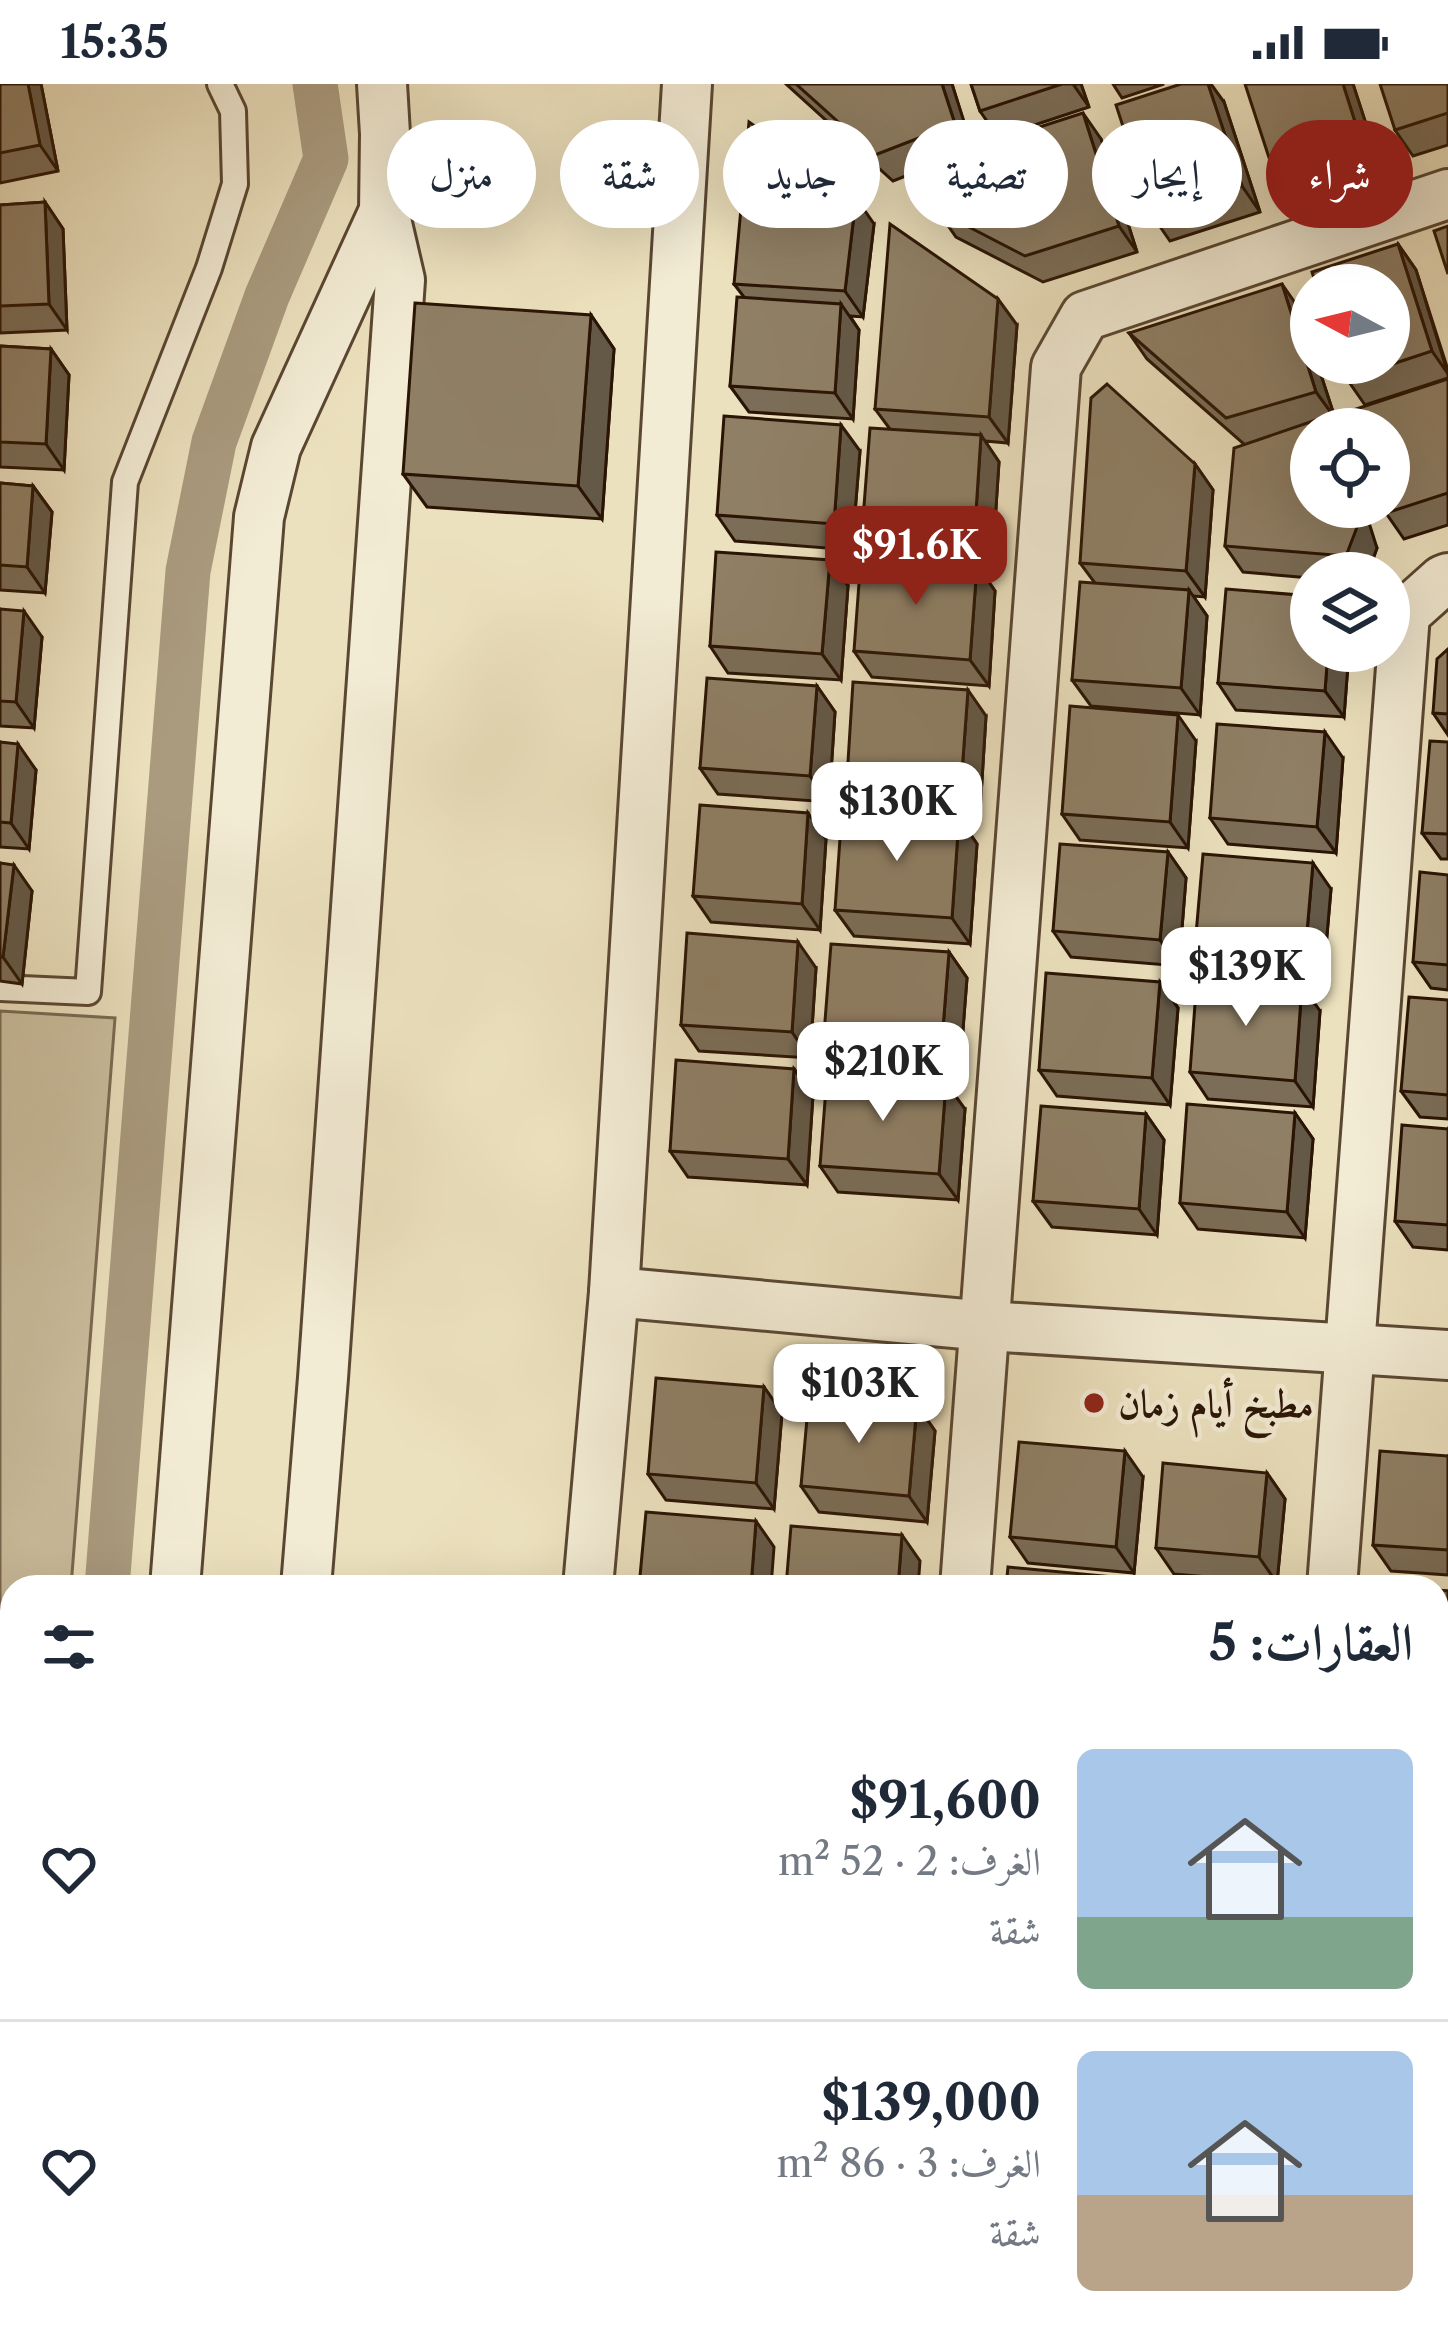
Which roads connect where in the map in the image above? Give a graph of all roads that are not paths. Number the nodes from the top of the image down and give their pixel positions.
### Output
1 (220, 84) edge
2 (382, 84) edge
3 (687, 84) edge
4 (1448, 194) edge
5 (385, 211) junction
6 (1448, 578) edge
7 (0, 988) edge
8 (614, 1292) junction
9 (987, 1326) junction
10 (1350, 1349) junction
11 (1448, 1355) edge
12 (176, 1575) edge
13 (307, 1575) edge
14 (589, 1575) edge
15 (966, 1575) edge
16 (1332, 1575) edge

1 - 7 lane
2 - 5 street
3 - 8 street
4 - 9 street
5 - 12 street
5 - 13 street
6 - 10 street
8 - 9 street
8 - 14 street
9 - 10 street
9 - 15 street
10 - 11 street
10 - 16 street

